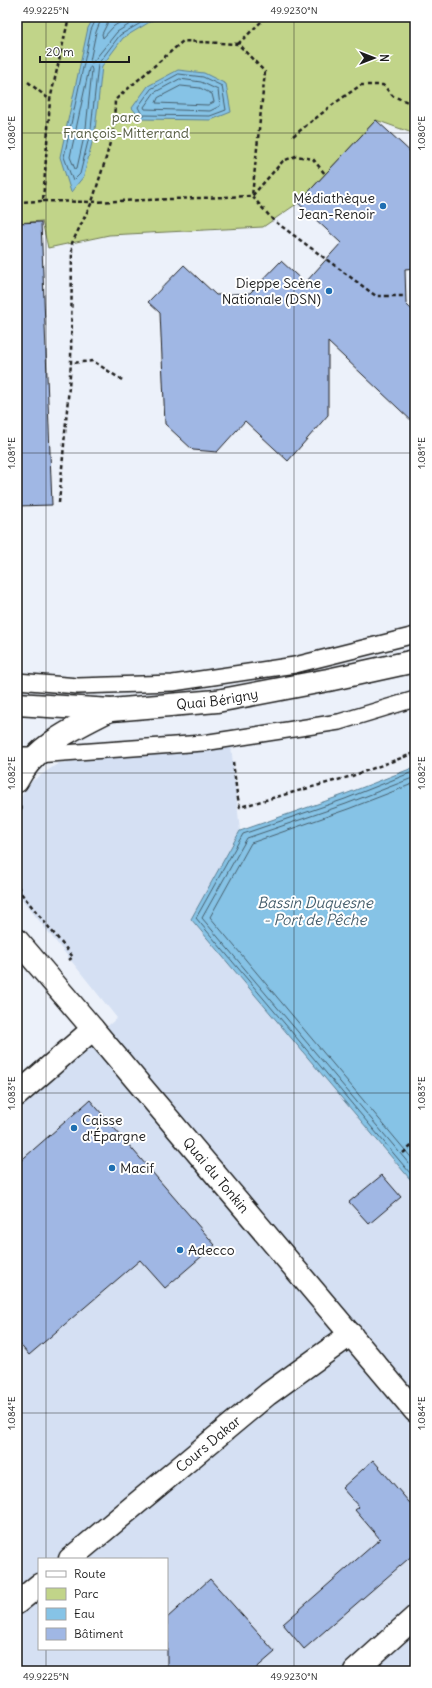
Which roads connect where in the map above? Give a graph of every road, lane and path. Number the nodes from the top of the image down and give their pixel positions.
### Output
1 (266, 17) edge
2 (70, 18) edge
3 (238, 44) junction
4 (28, 82) dead end
5 (50, 100) junction
6 (415, 105) edge
7 (293, 136) dead end
8 (325, 174) dead end
9 (252, 196) junction
10 (43, 201) junction
11 (17, 202) edge
12 (92, 202) junction
13 (406, 296) dead end
14 (71, 362) junction
15 (122, 380) dead end
16 (59, 503) dead end
17 (415, 635) edge
18 (415, 661) edge
19 (17, 680) edge
20 (415, 699) edge
21 (17, 704) edge
22 (111, 710) junction
23 (415, 753) edge
24 (27, 755) edge
25 (232, 756) dead end
26 (17, 781) edge
27 (25, 803) dead end
28 (17, 815) edge
29 (17, 940) edge
30 (93, 1029) junction
31 (17, 1095) edge
32 (415, 1143) edge
33 (403, 1153) dead end
34 (351, 1334) junction
35 (415, 1411) edge
36 (71, 1558) edge
37 (38, 1585) edge
38 (17, 1603) edge
39 (415, 1617) edge
40 (355, 1671) edge

1 - 3 path
2 - 5 path
3 - 9 path
3 - 12 path
4 - 5 path
5 - 10 path
6 - 7 path
8 - 9 path
9 - 12 path
9 - 13 path
10 - 11 path
10 - 12 path
12 - 14 path
14 - 15 path
14 - 16 path
17 - 19 lane
18 - 22 street, Quai Bérigny
20 - 24 lane
21 - 22 street, Quai Bérigny
22 - 24 street
23 - 25 path
24 - 26 street
27 - 28 path
29 - 30 street, Quai du Tonkin
30 - 31 street
30 - 34 street, Quai du Tonkin
32 - 33 path
34 - 35 street, Quai du Tonkin
34 - 36 street, Cours Dakar
37 - 38 street
39 - 40 street

